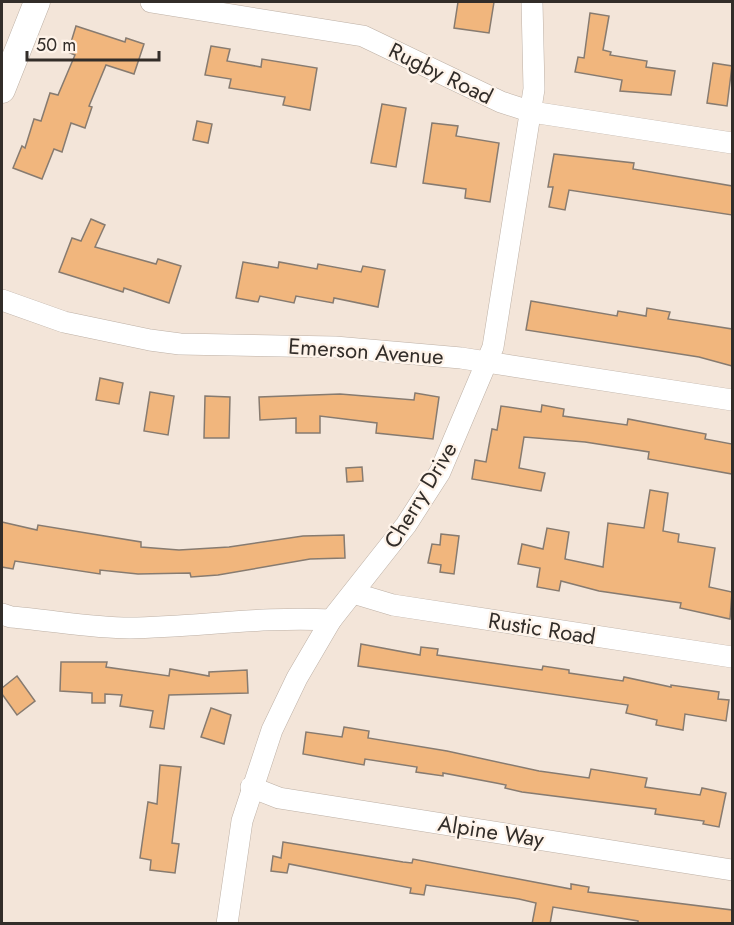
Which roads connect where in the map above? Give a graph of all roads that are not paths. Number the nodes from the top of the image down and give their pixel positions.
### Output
1 (37, 2) edge
2 (151, 2) edge
3 (532, 2) edge
4 (2, 90) edge
5 (532, 112) junction
6 (732, 143) edge
7 (2, 300) edge
8 (486, 363) junction
9 (732, 400) edge
10 (353, 593) junction
11 (5, 618) edge
12 (331, 620) junction
13 (732, 657) edge
14 (251, 787) junction
15 (732, 870) edge
16 (227, 924) edge

1 - 4 street
2 - 5 street, Rugby Road
3 - 5 street, Cherry Drive
5 - 6 street, Rugby Road
5 - 8 street, Cherry Drive
7 - 8 street, Emerson Avenue
8 - 9 street, Emerson Avenue
8 - 10 street, Cherry Drive
10 - 12 street, Cherry Drive
10 - 13 street, Rustic Road
11 - 12 street
12 - 14 street, Cherry Drive
14 - 15 street, Alpine Way
14 - 16 street, Cherry Drive

